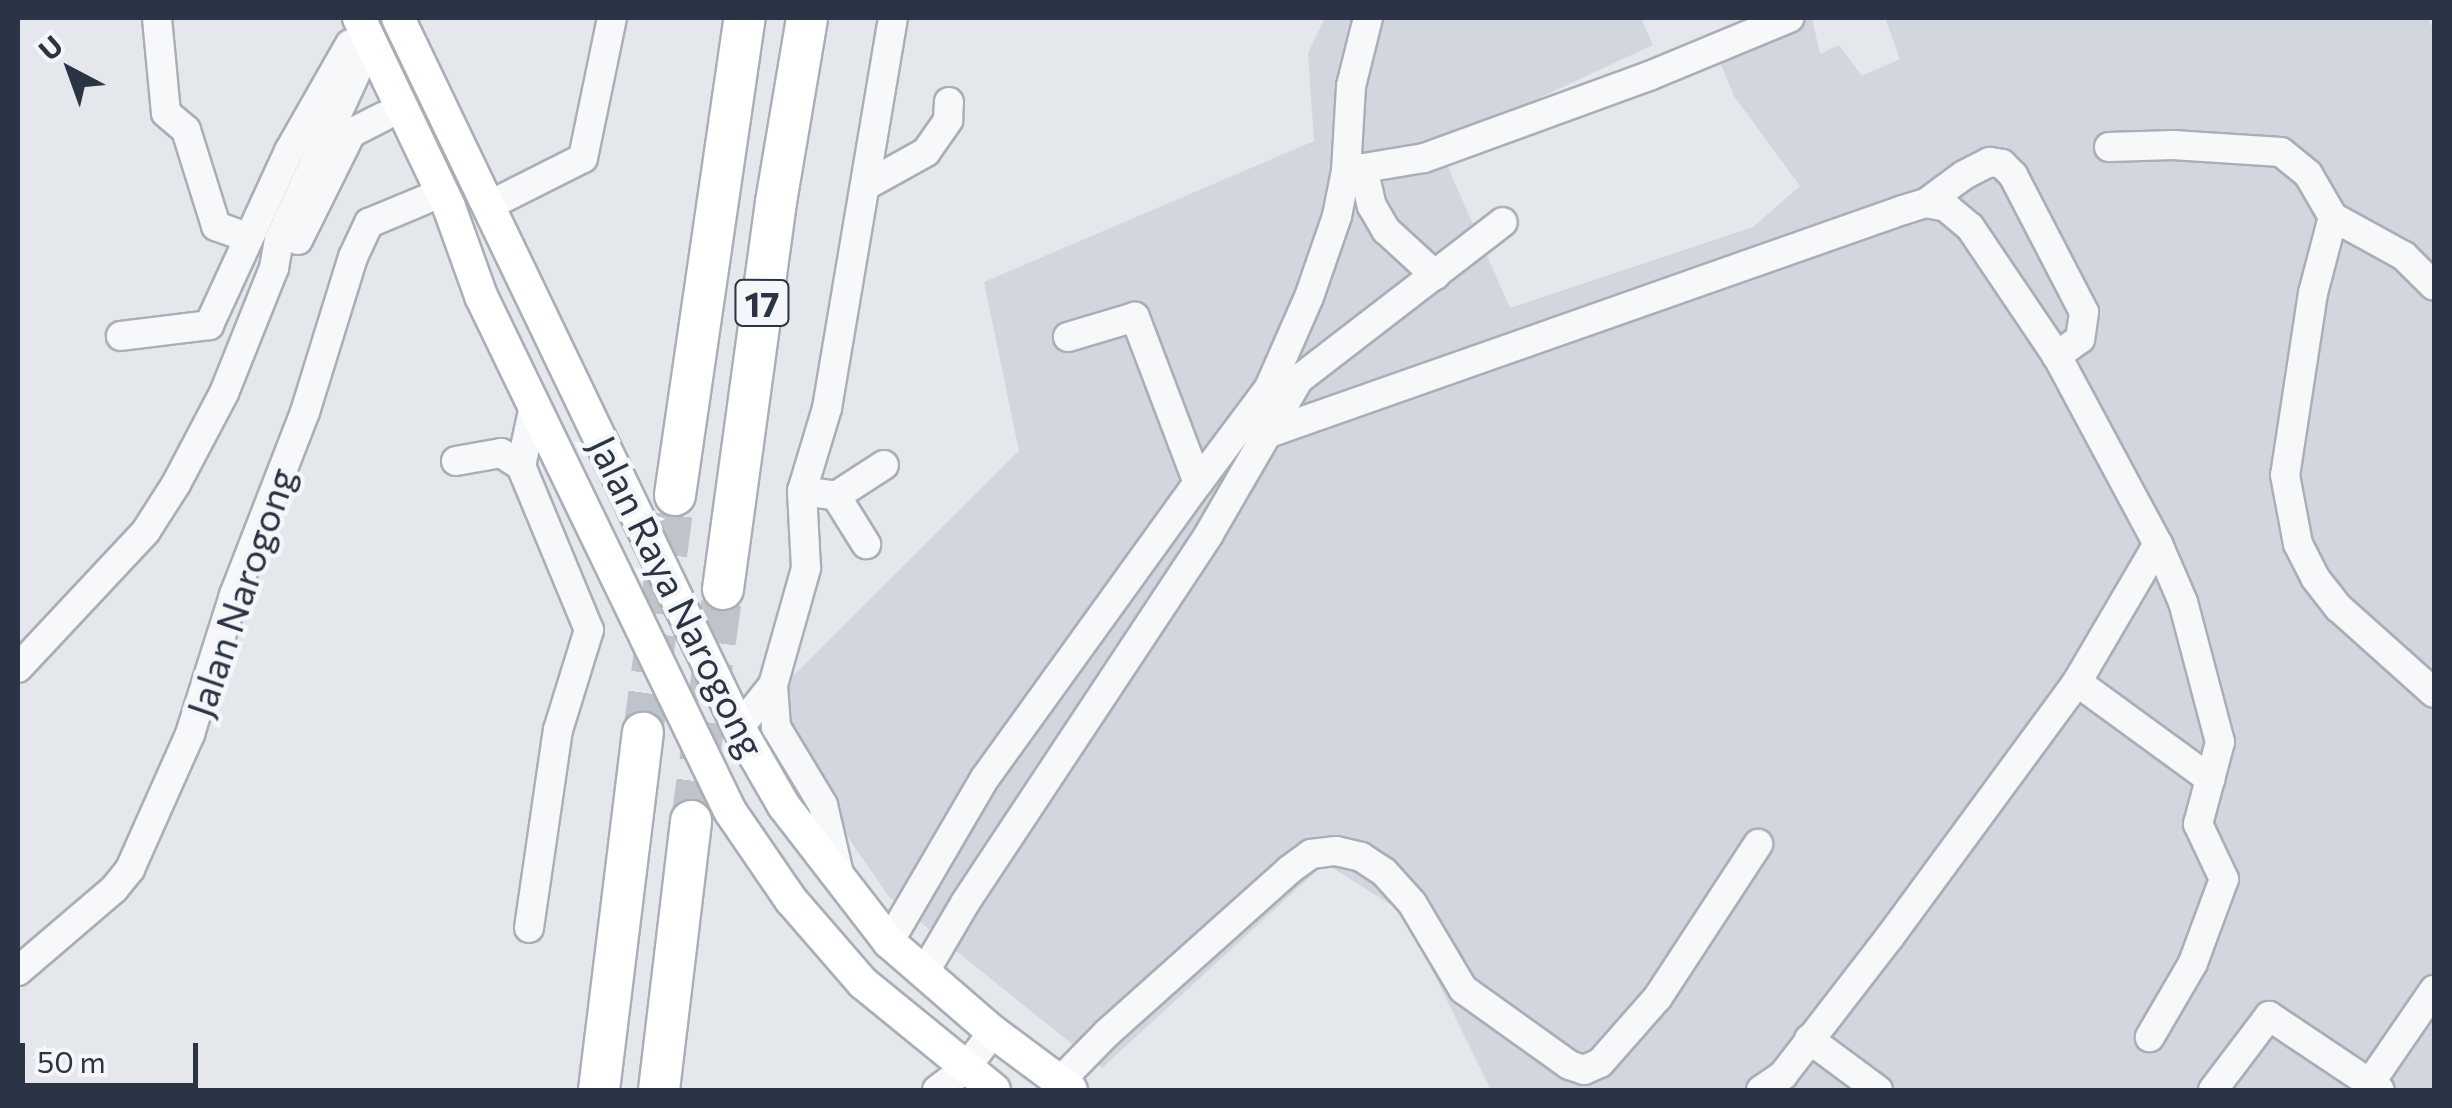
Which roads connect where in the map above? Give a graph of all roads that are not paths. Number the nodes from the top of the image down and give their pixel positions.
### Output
1 (156, 18) edge
2 (398, 18) edge
3 (612, 18) edge
4 (745, 18) edge
5 (806, 18) edge
6 (893, 18) edge
7 (1368, 18) edge
8 (1789, 18) edge
9 (352, 36) edge
10 (949, 102) dead end
11 (384, 116) junction
12 (2109, 147) dead end
13 (1354, 169) junction
14 (864, 186) junction
15 (424, 200) junction
16 (1926, 204) junction
17 (488, 206) junction
18 (2333, 217) junction
19 (1503, 222) dead end
20 (249, 238) junction
21 (274, 268) junction
22 (1434, 274) junction
23 (2434, 286) edge
24 (481, 296) junction
25 (121, 336) dead end
26 (1068, 337) dead end
27 (2056, 356) junction
28 (534, 406) junction
29 (1269, 433) junction
30 (456, 461) dead end
31 (884, 465) dead end
32 (521, 466) junction
33 (1198, 483) junction
34 (802, 491) junction
35 (675, 494) tunnel mouth
36 (836, 496) junction
37 (866, 544) dead end
38 (2158, 544) junction
39 (724, 588) tunnel mouth
40 (18, 668) edge
41 (2076, 682) junction
42 (773, 686) junction
43 (2434, 693) edge
44 (739, 728) junction
45 (643, 733) tunnel mouth
46 (2210, 780) junction
47 (692, 821) tunnel mouth
48 (1758, 844) dead end
49 (841, 884) junction
50 (529, 928) dead end
51 (889, 942) junction
52 (18, 972) edge
53 (924, 973) junction
54 (2434, 990) edge
55 (993, 1032) junction
56 (2150, 1037) dead end
57 (1809, 1039) junction
58 (964, 1069) junction
59 (1065, 1086) edge
60 (2375, 1087) edge
61 (599, 1090) edge
62 (659, 1090) edge
63 (937, 1090) edge
64 (994, 1090) edge
65 (1761, 1090) edge
66 (1878, 1090) edge
67 (2213, 1090) edge

1 - 20 street
2 - 17 main road, Jalan Raya Narogong
3 - 17 street
4 - 35 highway, 17
5 - 39 highway, 17
6 - 14 street
7 - 13 street
8 - 13 street
9 - 11 main road
9 - 20 street
9 - 21 street
9 - 24 main road, Jalan Raya Narogong
10 - 14 street
11 - 15 main road
11 - 21 street
12 - 18 street
13 - 22 street
13 - 33 street
14 - 34 street
15 - 24 main road
15 - 52 street, Jalan Narogong
16 - 27 street
16 - 27 street
16 - 29 street
17 - 44 main road, Jalan Raya Narogong
18 - 23 street
18 - 43 street
19 - 22 street
20 - 25 street
21 - 40 street
22 - 29 street
24 - 28 main road, Jalan Raya Narogong
26 - 33 street
27 - 38 street
28 - 32 street
28 - 58 main road, Jalan Raya Narogong
29 - 53 street
30 - 32 street
31 - 36 street
32 - 50 street
33 - 51 street
34 - 36 street
34 - 42 street
36 - 37 street
38 - 41 street
38 - 46 street
41 - 46 street
41 - 57 street
42 - 44 street
42 - 49 street
44 - 49 main road, Jalan Raya Narogong
45 - 61 highway
46 - 56 street
47 - 62 highway
48 - 59 street
49 - 51 main road, Jalan Raya Narogong
51 - 53 main road, Jalan Raya Narogong
53 - 55 main road, Jalan Raya Narogong
54 - 60 street
55 - 58 street
55 - 59 main road, Jalan Raya Narogong
57 - 65 street
57 - 66 street
58 - 63 street
58 - 64 main road, Jalan Raya Narogong
60 - 67 street

